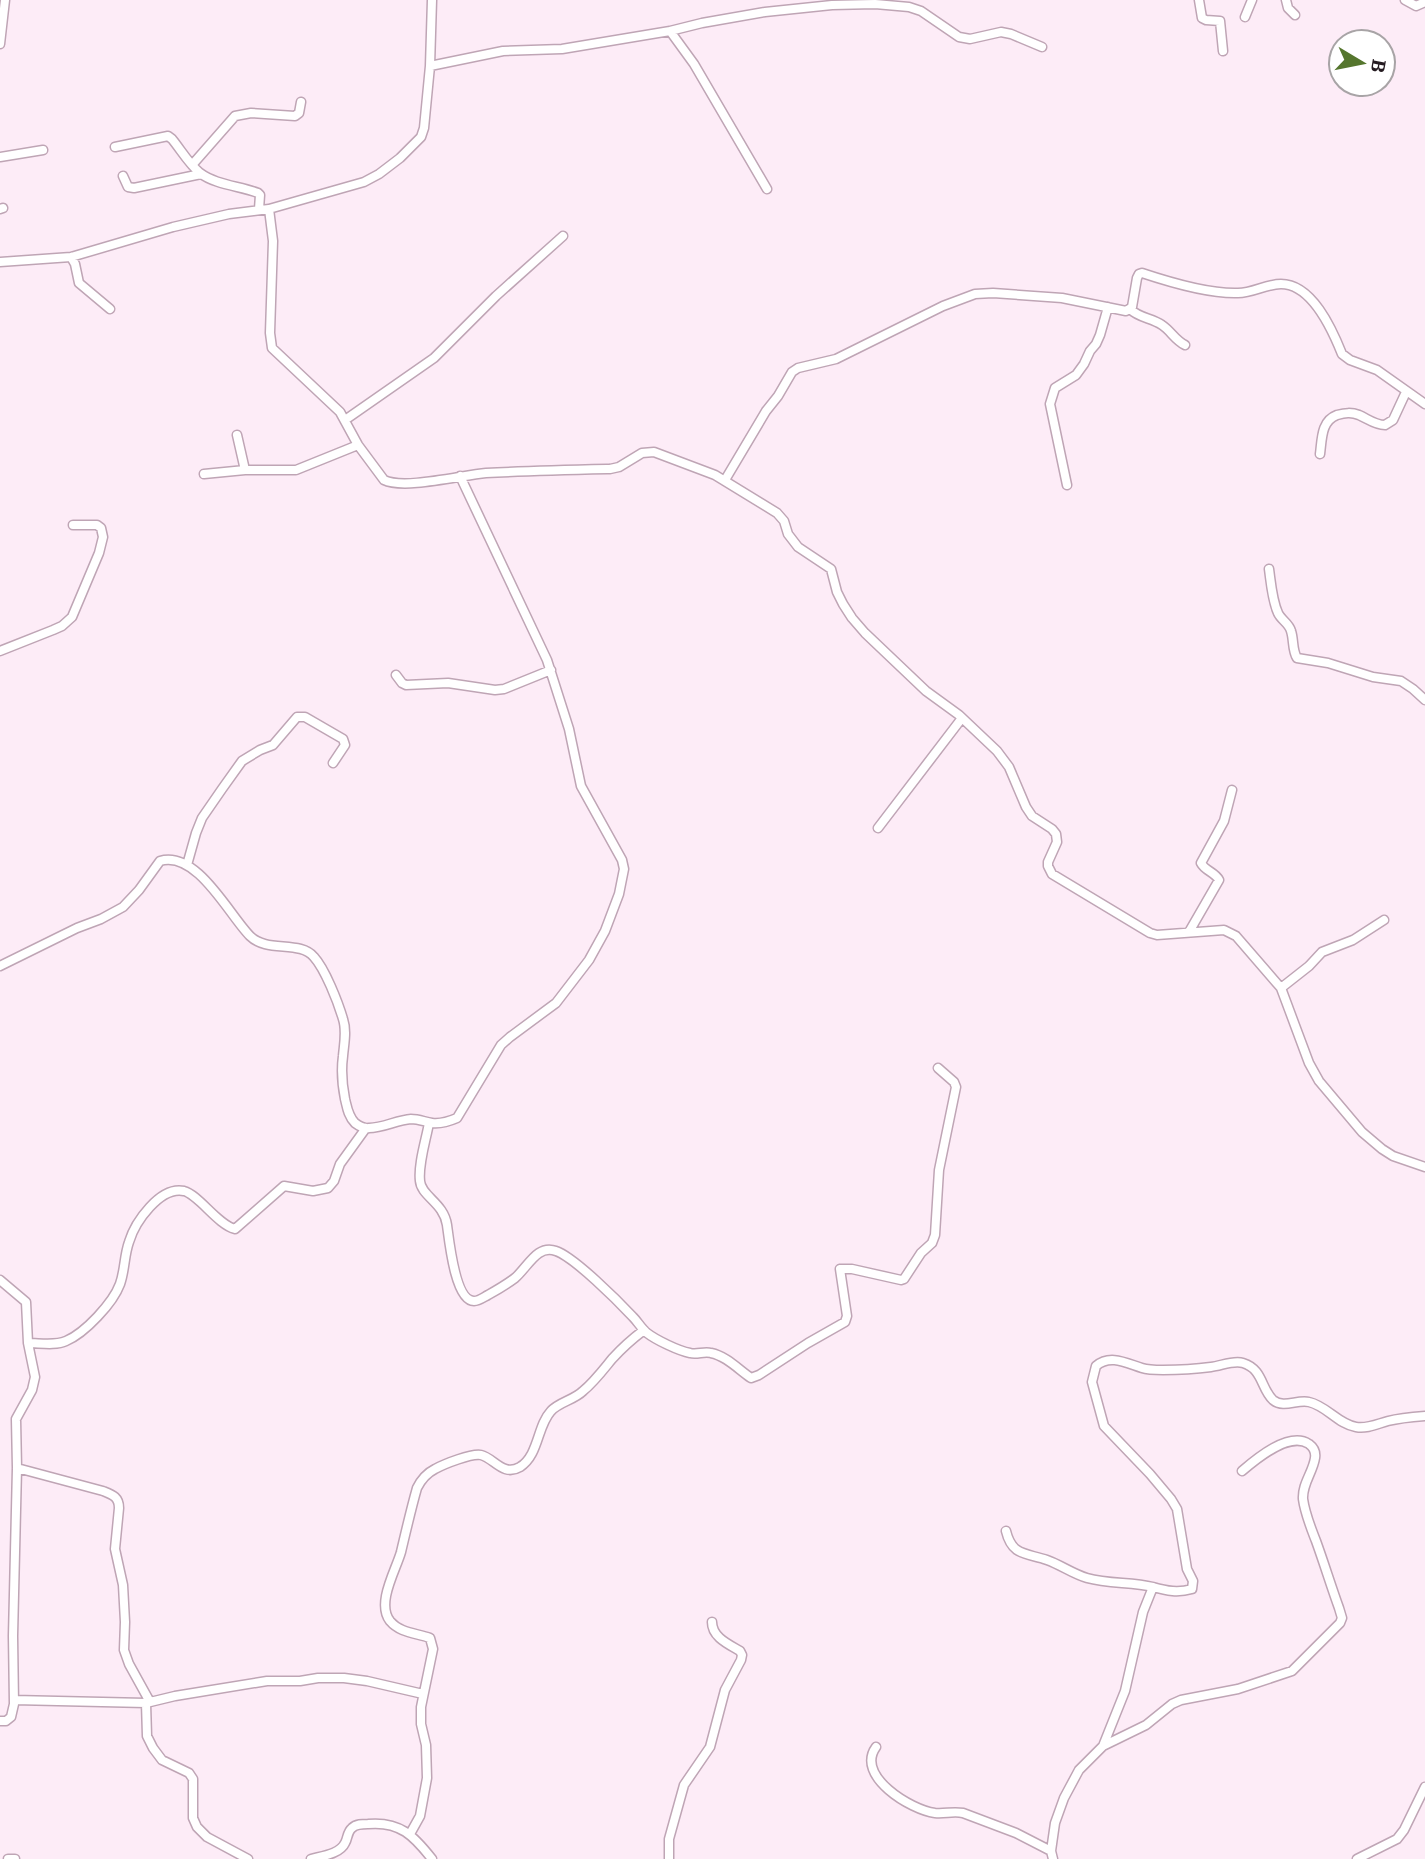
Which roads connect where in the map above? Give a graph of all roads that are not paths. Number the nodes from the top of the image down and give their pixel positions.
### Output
1 (5, 0) edge
2 (432, 0) edge
3 (1199, 0) edge
4 (1252, 0) edge
5 (1286, 0) edge
6 (1405, 0) edge
7 (1425, 2) edge
8 (1295, 15) dead end
9 (1245, 18) dead end
10 (670, 31) junction
11 (0, 44) edge
12 (1042, 47) dead end
13 (1223, 51) dead end
14 (430, 66) junction
15 (301, 102) dead end
16 (115, 147) dead end
17 (43, 150) dead end
18 (0, 157) edge
19 (192, 165) junction
20 (201, 174) junction
21 (123, 176) dead end
22 (767, 189) dead end
23 (259, 209) junction
24 (269, 209) junction
25 (563, 236) dead end
26 (71, 257) junction
27 (0, 262) edge
28 (1108, 307) junction
29 (110, 309) dead end
30 (1130, 309) junction
31 (1185, 345) dead end
32 (1406, 392) junction
33 (1425, 404) edge
34 (345, 420) junction
35 (237, 435) dead end
36 (358, 445) junction
37 (1320, 454) dead end
38 (245, 470) junction
39 (204, 474) dead end
40 (460, 475) junction
41 (725, 480) junction
42 (1067, 485) dead end
43 (73, 525) dead end
44 (1269, 569) dead end
45 (0, 651) edge
46 (551, 670) junction
47 (396, 675) dead end
48 (1425, 700) edge
49 (962, 718) junction
50 (333, 763) dead end
51 (1232, 790) dead end
52 (878, 828) dead end
53 (187, 865) junction
54 (1384, 920) dead end
55 (1189, 932) junction
56 (0, 966) edge
57 (1281, 988) junction
58 (938, 1068) dead end
59 (429, 1123) junction
60 (366, 1128) junction
61 (1425, 1167) edge
62 (0, 1280) edge
63 (643, 1330) junction
64 (28, 1343) junction
65 (1425, 1416) edge
66 (17, 1468) junction
67 (1242, 1471) dead end
68 (1006, 1531) dead end
69 (1153, 1587) junction
70 (712, 1622) dead end
71 (424, 1694) junction
72 (14, 1700) junction
73 (148, 1703) junction
74 (0, 1721) edge
75 (1102, 1746) junction
76 (876, 1747) dead end
77 (1424, 1792) edge
78 (410, 1834) junction
79 (1052, 1855) edge
80 (8, 1859) edge
81 (15, 1859) edge
82 (248, 1859) edge
83 (311, 1859) edge
84 (432, 1859) edge
85 (669, 1859) edge
86 (1357, 1859) edge

1 - 11 street
2 - 14 street
3 - 13 street
4 - 9 street
5 - 8 street
6 - 7 street
10 - 12 street
10 - 14 street
10 - 22 street
14 - 24 street
15 - 19 street
16 - 19 street
17 - 18 street
19 - 20 street
20 - 21 street
20 - 23 street
23 - 24 street
23 - 26 street
24 - 34 street
25 - 34 street
26 - 27 street
26 - 29 street
28 - 30 street
28 - 41 street
28 - 42 street
30 - 31 street
30 - 32 street
32 - 33 street
32 - 37 street
34 - 36 street
35 - 38 street
36 - 38 street
36 - 40 street
38 - 39 street
40 - 41 street
40 - 46 street
41 - 49 street
43 - 45 street
44 - 48 street
46 - 47 street
46 - 59 street
49 - 52 street
49 - 55 street
50 - 53 street
51 - 55 street
53 - 56 street
53 - 60 street
54 - 57 street
55 - 57 street
57 - 61 street
58 - 63 street
59 - 60 street
59 - 63 street
60 - 64 street
62 - 64 street
63 - 71 street
64 - 66 street
65 - 69 street
66 - 72 street
66 - 73 street
67 - 75 street
68 - 69 street
69 - 75 street
70 - 85 street
71 - 73 street
71 - 78 street
72 - 73 street
72 - 74 street
73 - 82 street
75 - 79 street
76 - 79 street
77 - 86 street
78 - 83 street
78 - 84 street
80 - 81 street

